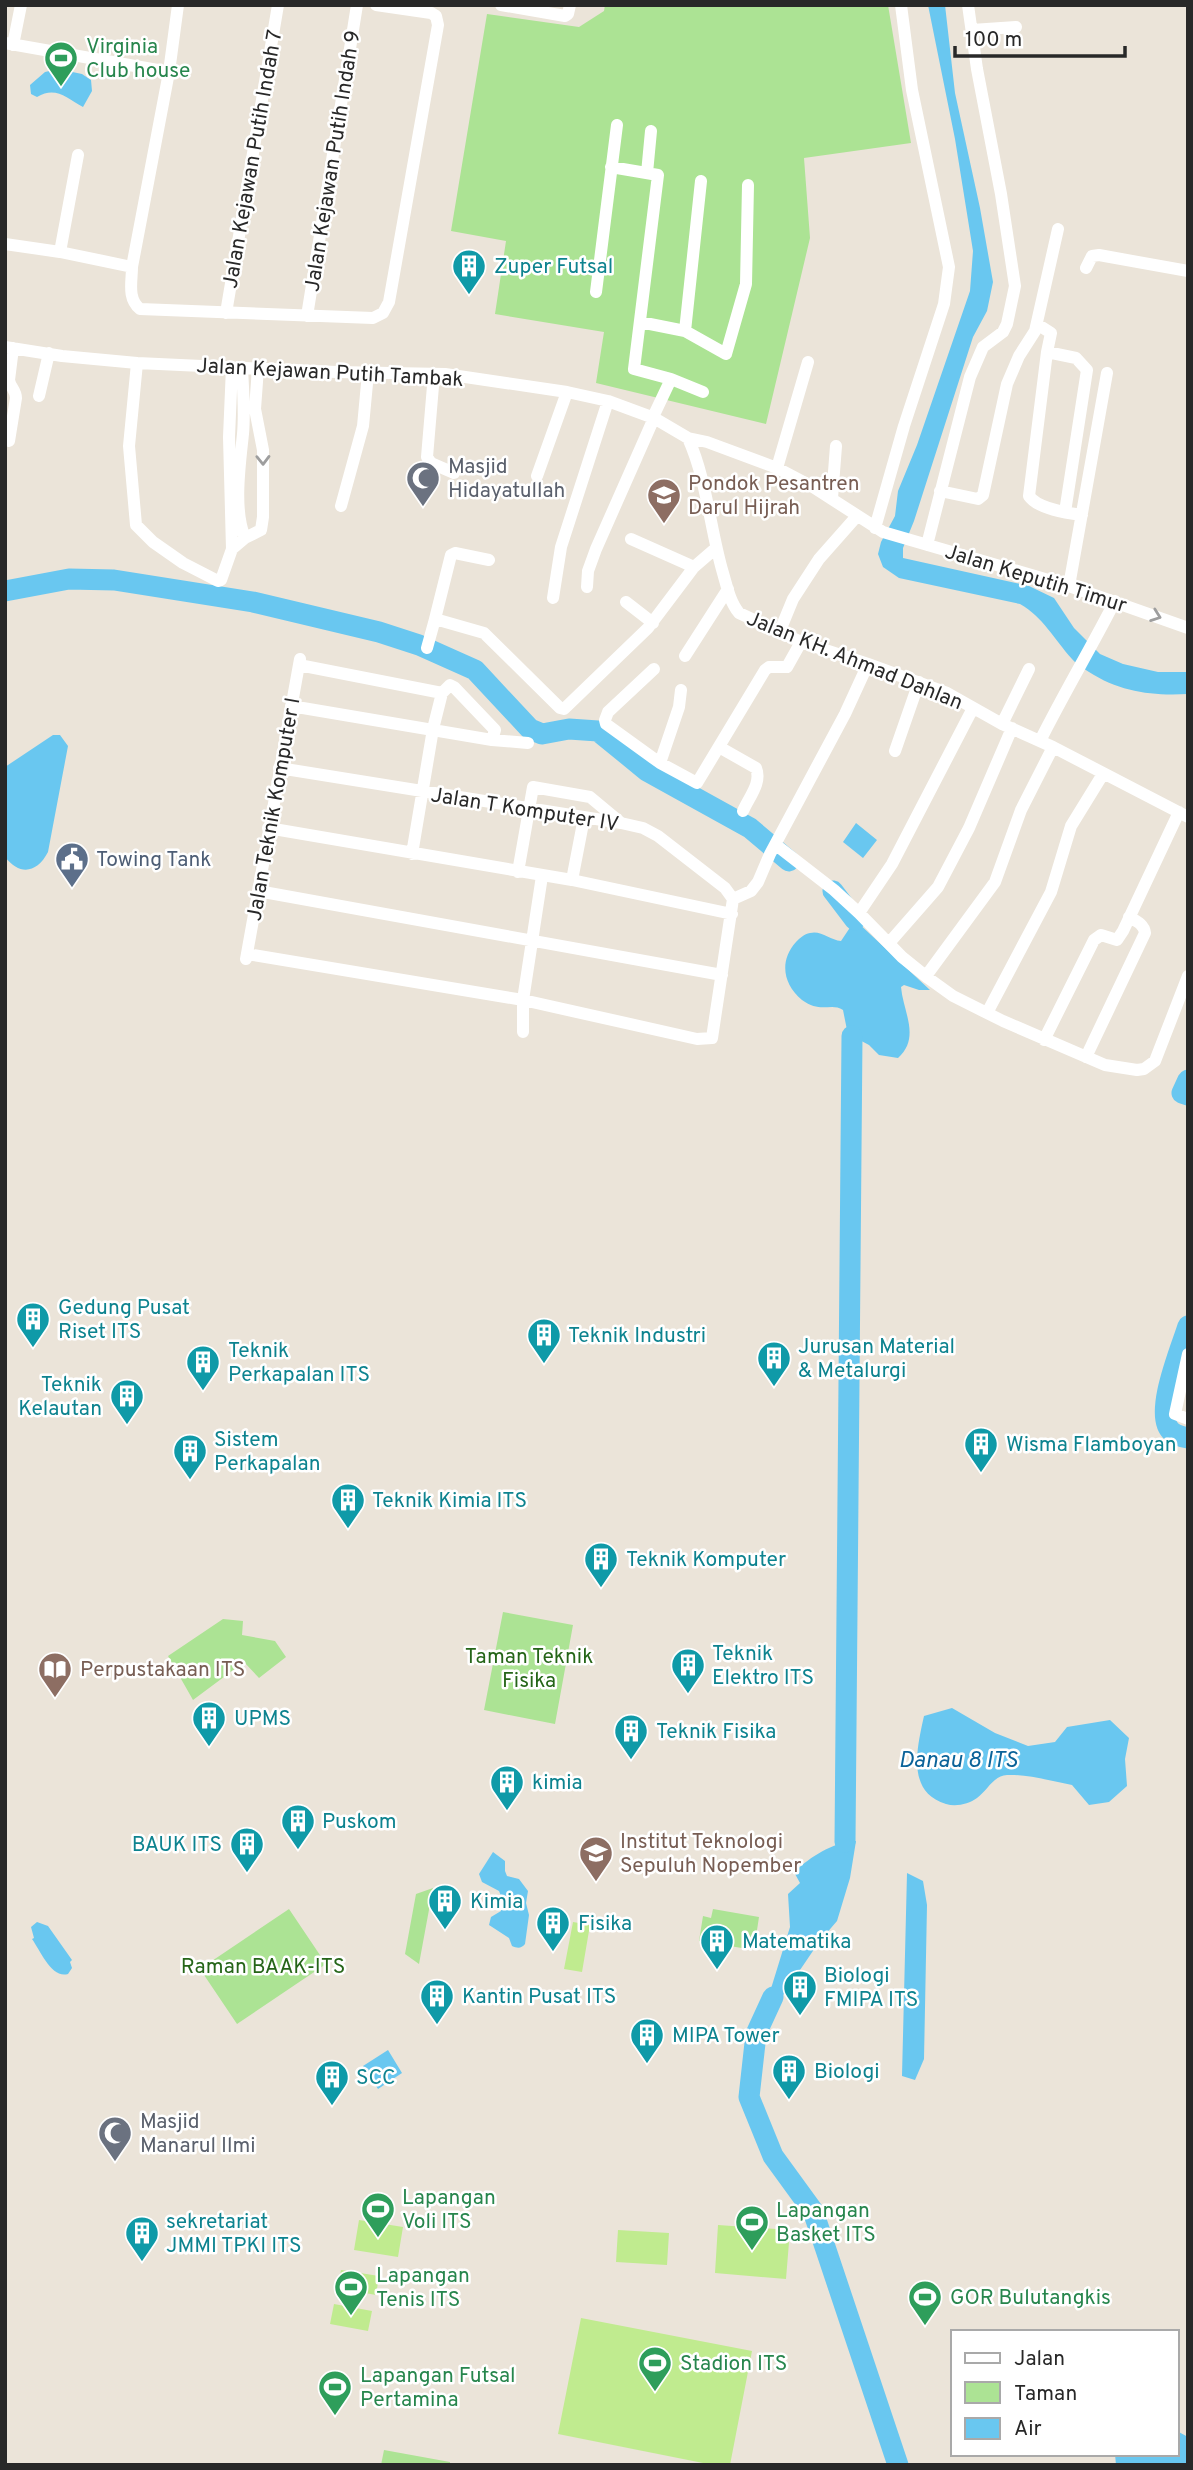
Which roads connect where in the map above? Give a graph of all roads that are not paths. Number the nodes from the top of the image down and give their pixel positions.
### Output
1 (21, 5) edge
2 (178, 5) edge
3 (278, 5) edge
4 (357, 5) edge
5 (376, 5) edge
6 (501, 5) edge
7 (901, 5) edge
8 (968, 5) edge
9 (567, 11) edge
10 (1016, 27) dead end
11 (972, 30) junction
12 (9, 44) edge
13 (169, 72) junction
14 (617, 125) dead end
15 (651, 131) dead end
16 (78, 155) dead end
17 (611, 167) junction
18 (647, 173) junction
19 (701, 181) dead end
20 (748, 186) dead end
21 (1058, 229) dead end
22 (5, 244) edge
23 (60, 252) junction
24 (132, 267) junction
25 (1086, 268) dead end
26 (1188, 271) edge
27 (596, 292) dead end
28 (226, 313) junction
29 (307, 316) junction
30 (640, 322) junction
31 (1037, 324) junction
32 (685, 331) junction
33 (9, 347) edge
34 (1047, 352) junction
35 (49, 354) junction
36 (808, 362) dead end
37 (137, 363) junction
38 (237, 368) junction
39 (258, 368) junction
40 (368, 373) junction
41 (1107, 373) dead end
42 (434, 374) junction
43 (671, 379) junction
44 (567, 392) junction
45 (703, 392) dead end
46 (39, 397) dead end
47 (608, 401) junction
48 (654, 417) junction
49 (259, 429) junction
50 (243, 432) junction
51 (688, 439) junction
52 (9, 441) dead end
53 (836, 446) dead end
54 (777, 468) junction
55 (454, 473) dead end
56 (537, 476) dead end
57 (940, 491) junction
58 (831, 498) junction
59 (341, 506) dead end
60 (1065, 512) junction
61 (1082, 515) junction
62 (857, 516) junction
63 (879, 530) junction
64 (244, 538) junction
65 (631, 539) dead end
66 (927, 545) junction
67 (716, 548) junction
68 (232, 549) junction
69 (489, 560) dead end
70 (694, 567) junction
71 (1069, 586) junction
72 (587, 587) dead end
73 (728, 589) junction
74 (552, 598) dead end
75 (626, 601) dead end
76 (1115, 601) junction
77 (435, 619) junction
78 (653, 623) junction
79 (1188, 628) edge
80 (779, 633) junction
81 (801, 642) junction
82 (427, 648) dead end
83 (685, 656) dead end
84 (868, 664) junction
85 (654, 669) dead end
86 (1029, 669) dead end
87 (919, 682) junction
88 (681, 690) dead end
89 (442, 693) junction
90 (291, 706) junction
91 (973, 708) junction
92 (1007, 726) junction
93 (433, 729) junction
94 (492, 740) junction
95 (1040, 741) junction
96 (528, 743) dead end
97 (719, 747) junction
98 (1053, 747) junction
99 (895, 751) dead end
100 (660, 763) junction
101 (279, 768) junction
102 (1102, 774) junction
103 (422, 792) junction
104 (529, 809) junction
105 (743, 811) dead end
106 (1183, 814) edge
107 (584, 818) junction
108 (621, 823) junction
109 (268, 828) junction
110 (773, 849) junction
111 (412, 854) junction
112 (518, 872) junction
113 (542, 876) junction
114 (572, 880) junction
115 (258, 891) junction
116 (733, 899) junction
117 (859, 913) junction
118 (732, 914) junction
119 (1129, 917) junction
120 (532, 941) junction
121 (890, 943) junction
122 (722, 975) junction
123 (1188, 975) edge
124 (926, 976) junction
125 (523, 1000) junction
126 (987, 1013) junction
127 (523, 1032) dead end
128 (1044, 1040) junction
129 (1086, 1057) junction
130 (1188, 1354) edge
131 (1182, 1416) edge

1 - 12 street
2 - 13 street
3 - 28 street, Jalan Kejawan Putih Indah 7
4 - 29 street, Jalan Kejawan Putih Indah 9
5 - 29 street
6 - 9 street
7 - 63 street
8 - 11 street
10 - 11 street
11 - 57 street
12 - 13 street
13 - 24 street
14 - 17 street
15 - 18 street
16 - 23 street
17 - 18 street
17 - 27 street
18 - 30 street
19 - 32 street
20 - 32 street
21 - 31 street
22 - 23 street
23 - 24 street
24 - 28 street
25 - 26 street
28 - 29 street
30 - 32 street
30 - 43 street
31 - 34 street
31 - 57 street
33 - 35 street, Jalan Kejawan Putih Tambak
33 - 52 street
34 - 60 street
34 - 60 street
35 - 37 street, Jalan Kejawan Putih Tambak
35 - 46 street
36 - 54 street
37 - 38 street, Jalan Kejawan Putih Tambak
37 - 68 street
38 - 39 street, Jalan Kejawan Putih Tambak
38 - 50 street
38 - 68 street
39 - 40 street, Jalan Kejawan Putih Tambak
39 - 49 street
40 - 42 street, Jalan Kejawan Putih Tambak
40 - 59 street
41 - 61 street
42 - 44 street, Jalan Kejawan Putih Tambak
42 - 55 street
43 - 45 street
43 - 48 street
44 - 47 street, Jalan Kejawan Putih Tambak
44 - 56 street
47 - 48 street, Jalan Kejawan Putih Tambak
47 - 74 street
48 - 51 street, Jalan Kejawan Putih Tambak
48 - 72 street
49 - 50 street
49 -> 64 street
50 - 64 street
51 - 54 street, Jalan Keputih Timur
51 - 67 street, Jalan KH. Ahmad Dahlan
53 - 58 street
54 - 58 street, Jalan Keputih Timur
57 - 66 street
58 - 62 street, Jalan Keputih Timur
60 - 61 street
61 - 71 street
62 - 63 street, Jalan Keputih Timur
62 - 80 street
63 - 66 street, Jalan Keputih Timur
64 - 68 street
65 - 70 street
66 - 71 street, Jalan Keputih Timur
67 - 70 street
67 - 73 street, Jalan KH. Ahmad Dahlan
69 - 77 street
70 - 78 street
71 - 76 street, Jalan Keputih Timur
73 - 80 street, Jalan KH. Ahmad Dahlan
73 - 83 street
75 - 78 street
76 -> 79 street, Jalan Keputih Timur
76 - 95 street
77 - 78 street
77 - 82 street
80 - 81 street, Jalan KH. Ahmad Dahlan
81 - 84 street, Jalan KH. Ahmad Dahlan
81 - 97 street
84 - 87 street, Jalan KH. Ahmad Dahlan
84 - 110 street
85 - 100 street
86 - 92 street
87 - 91 street, Jalan KH. Ahmad Dahlan
87 - 99 street
88 - 100 street
89 - 90 street, Jalan Teknik Komputer I
89 - 93 street
89 - 94 street
90 - 93 street
90 - 101 street, Jalan Teknik Komputer I
91 - 92 street, Jalan KH. Ahmad Dahlan
91 - 117 street
92 - 95 street, Jalan KH. Ahmad Dahlan
92 - 121 street
93 - 94 street
93 - 103 street
94 - 96 street
95 - 98 street, Jalan KH. Ahmad Dahlan
97 - 100 street
97 - 105 street
98 - 102 street, Jalan KH. Ahmad Dahlan
98 - 124 street
101 - 103 street, Jalan T Komputer IV
101 - 109 street, Jalan Teknik Komputer I
102 - 106 street, Jalan KH. Ahmad Dahlan
102 - 126 street
103 - 104 street, Jalan T Komputer IV
103 - 111 street
104 - 107 street, Jalan T Komputer IV
104 - 108 street
104 - 112 street
106 - 119 street
107 - 108 street, Jalan T Komputer IV
107 - 114 street
108 - 116 street, Jalan T Komputer IV
109 - 111 street
109 - 115 street, Jalan Teknik Komputer I
110 - 116 street
110 - 117 street
111 - 112 street
112 - 113 street
113 - 114 street
113 - 120 street
114 - 118 street
115 - 120 street
115 - 125 street, Jalan Teknik Komputer I
116 - 118 street
117 - 121 street
118 - 122 street
119 - 128 street
119 - 129 street
120 - 122 street
120 - 125 street
121 - 124 street
122 - 125 street
123 - 129 street
124 - 126 street
125 - 127 street
126 - 128 street
128 - 129 street
130 - 131 street

